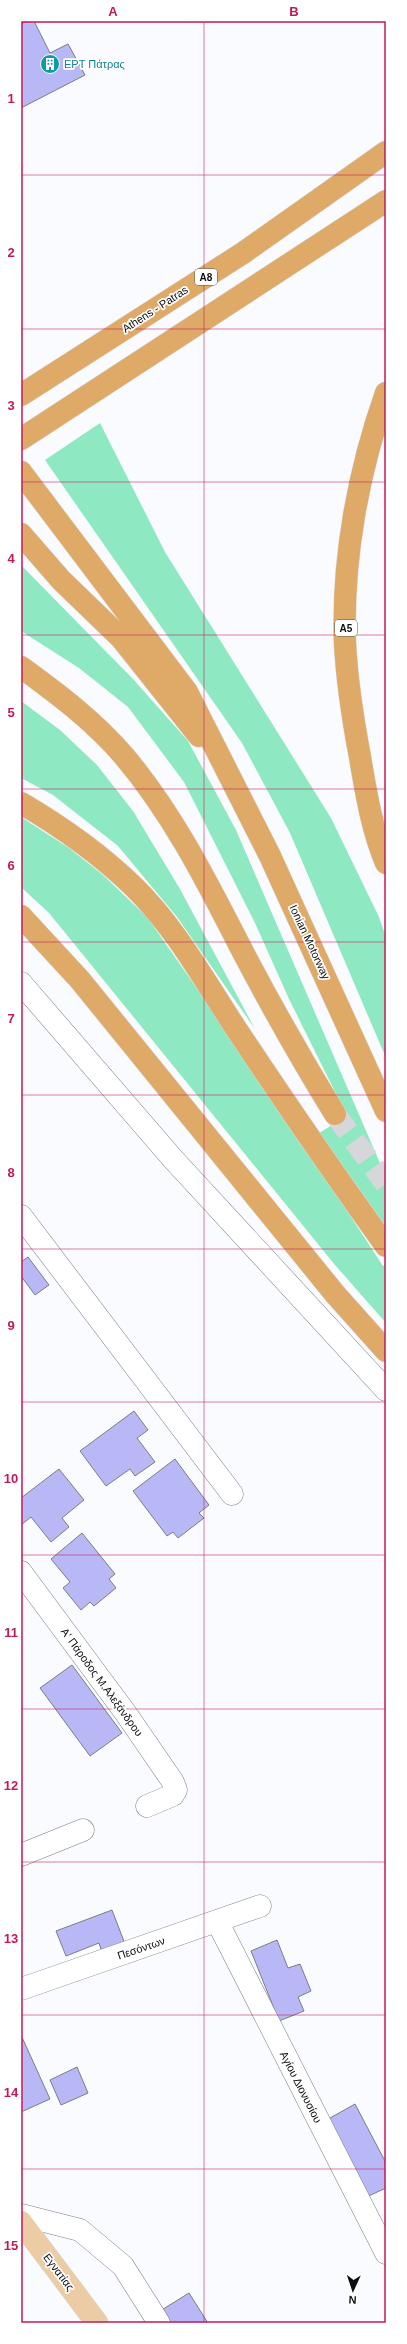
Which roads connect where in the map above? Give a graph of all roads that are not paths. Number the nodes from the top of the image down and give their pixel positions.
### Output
1 (386, 152) edge
2 (386, 201) edge
3 (386, 394) edge
4 (21, 395) edge
5 (21, 439) edge
6 (21, 472) edge
7 (21, 534) edge
8 (21, 667) edge
9 (230, 775) junction
10 (21, 803) edge
11 (386, 863) edge
12 (21, 916) edge
13 (21, 983) edge
14 (386, 1111) edge
15 (335, 1114) tunnel mouth
16 (21, 1216) edge
17 (386, 1246) edge
18 (386, 1351) edge
19 (386, 1390) edge
20 (232, 1494) dead end
21 (21, 1572) edge
22 (147, 1806) dead end
23 (83, 1830) dead end
24 (21, 1855) edge
25 (260, 1906) dead end
26 (217, 1921) junction
27 (21, 1989) edge
28 (21, 2215) edge
29 (21, 2222) edge
30 (386, 2253) edge
31 (97, 2323) edge
32 (159, 2323) edge

1 - 4 highway, Athens - Patras / Α8
2 - 5 highway
3 - 11 highway, Α5
6 - 9 highway
7 - 9 highway
8 - 15 highway
9 - 14 highway, Ionian Motorway
10 - 17 highway
12 - 18 highway
13 - 19 street
16 - 20 street
21 - 22 street, Α' Πάροδος Μ.Αλεξάνδρου
23 - 24 street
25 - 26 street, Πεσόντων
26 - 27 street, Πεσόντων
26 - 30 street, Αγίου Διονυσίου
28 - 32 street
29 - 31 main road, Εγνατίας

